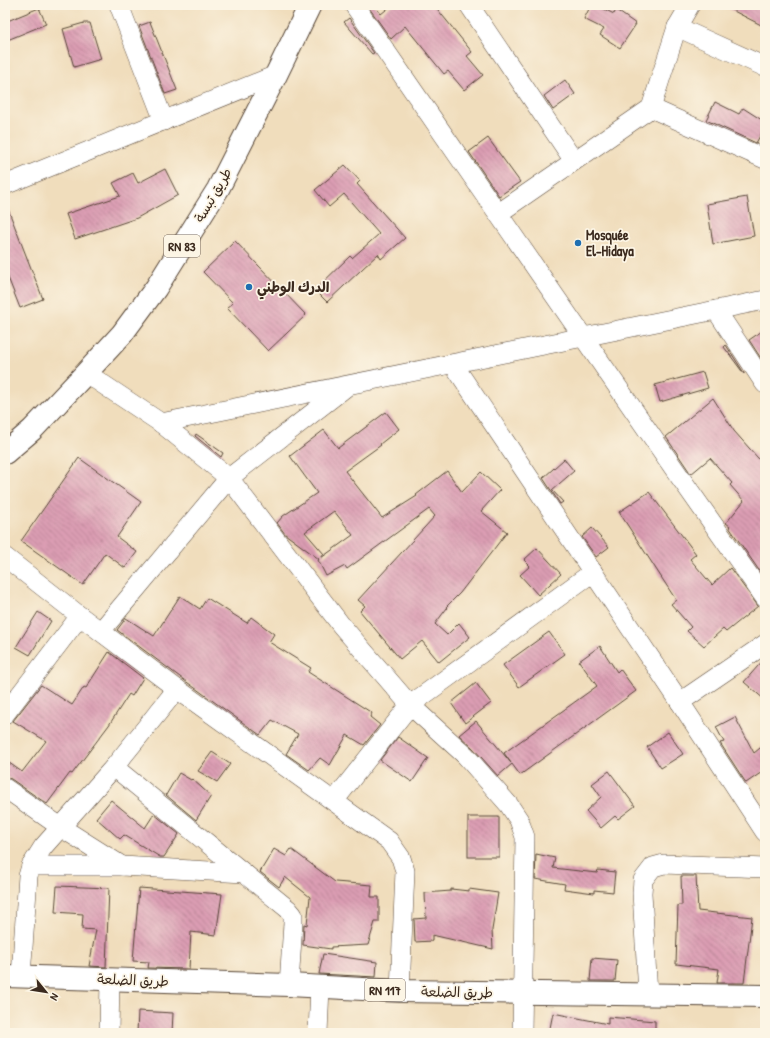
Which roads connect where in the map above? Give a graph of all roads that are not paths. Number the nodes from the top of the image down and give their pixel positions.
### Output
1 (119, 5) edge
2 (310, 5) edge
3 (354, 5) edge
4 (469, 5) edge
5 (690, 5) edge
6 (677, 27) junction
7 (765, 68) edge
8 (276, 75) junction
9 (650, 108) junction
10 (164, 121) junction
11 (765, 159) edge
12 (574, 161) junction
13 (5, 185) edge
14 (499, 213) junction
15 (765, 300) edge
16 (716, 310) junction
17 (584, 337) junction
18 (453, 364) junction
19 (86, 373) junction
20 (765, 384) edge
21 (349, 385) junction
22 (161, 423) junction
23 (5, 453) edge
24 (229, 478) junction
25 (5, 557) edge
26 (593, 572) junction
27 (765, 598) edge
28 (80, 616) junction
29 (101, 632) junction
30 (765, 644) edge
31 (177, 689) junction
32 (680, 702) junction
33 (410, 705) junction
34 (5, 714) edge
35 (114, 767) junction
36 (5, 788) edge
37 (334, 801) junction
38 (62, 828) junction
39 (765, 832) edge
40 (31, 866) junction
41 (122, 866) junction
42 (765, 868) edge
43 (244, 873) junction
44 (13, 976) edge
45 (110, 979) junction
46 (289, 985) junction
47 (320, 987) junction
48 (400, 991) junction
49 (522, 993) junction
50 (648, 994) junction
51 (765, 996) edge
52 (109, 1033) edge
53 (318, 1033) edge
54 (522, 1033) edge

1 - 10 street
2 - 8 main road, طريق تبسة / RN 83
3 - 14 street
4 - 12 street
5 - 6 street
6 - 7 street
6 - 9 street
8 - 10 street
8 - 19 main road, طريق تبسة / RN 83
9 - 11 street
9 - 12 street
10 - 13 street
12 - 14 street
14 - 17 street
15 - 16 street
16 - 17 street
16 - 20 street
17 - 18 street
17 - 27 street
18 - 21 street
18 - 26 street
19 - 22 street
19 - 23 main road, طريق تبسة / RN 83
21 - 22 street
21 - 24 street
22 - 24 street
24 - 29 street
24 - 33 street
25 - 28 street
26 - 32 street
26 - 33 street
28 - 29 street
28 - 34 street
29 - 31 street
30 - 32 street
31 - 35 street
31 - 37 street
32 - 39 street
33 - 37 street
33 - 49 street
35 - 38 street
35 - 43 street
36 - 38 street
37 - 48 street
38 - 40 street
38 - 41 street
40 - 41 street
40 - 44 street
41 - 43 street
42 - 50 street
43 - 46 street
44 - 45 main road, طريق الضلعة / RN 117
45 - 46 main road, طريق الضلعة / RN 117
45 - 52 street
46 - 47 main road, طريق الضلعة / RN 117
47 - 48 main road, طريق الضلعة / RN 117
47 - 53 street
48 - 49 main road, طريق الضلعة / RN 117
49 - 50 main road, طريق الضلعة / RN 117
49 - 54 street
50 - 51 main road, طريق الضلعة / RN 117

